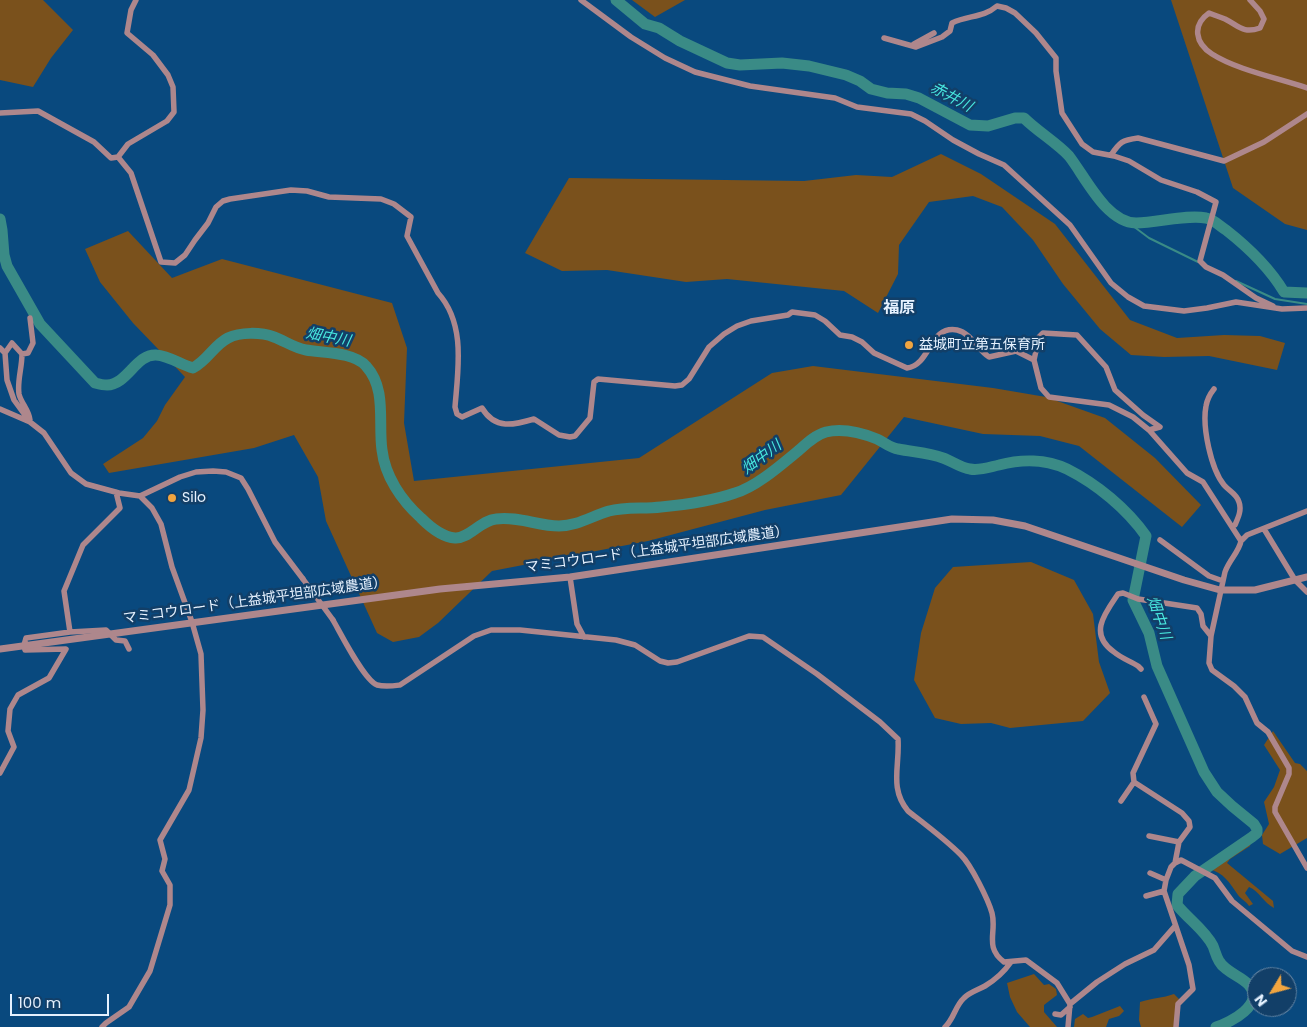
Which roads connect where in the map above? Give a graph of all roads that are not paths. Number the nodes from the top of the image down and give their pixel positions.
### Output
1 (136, 0) edge
2 (581, 0) edge
3 (1250, 0) edge
4 (934, 33) dead end
5 (884, 38) dead end
6 (910, 46) junction
7 (1307, 88) edge
8 (0, 114) edge
9 (1307, 114) edge
10 (1111, 155) junction
11 (118, 157) junction
12 (1307, 308) edge
13 (1282, 309) junction
14 (30, 318) dead end
15 (2, 351) edge
16 (22, 354) junction
17 (1034, 360) junction
18 (1214, 389) dead end
19 (0, 409) edge
20 (30, 422) junction
21 (1149, 430) junction
22 (116, 492) junction
23 (140, 496) junction
24 (1307, 511) edge
25 (1232, 526) junction
26 (1264, 529) junction
27 (1160, 540) dead end
28 (1241, 540) junction
29 (570, 577) junction
30 (1307, 577) edge
31 (1295, 580) junction
32 (1222, 581) junction
33 (1220, 590) junction
34 (1307, 592) edge
35 (192, 622) junction
36 (70, 632) junction
37 (110, 633) junction
38 (584, 636) junction
39 (1211, 636) junction
40 (24, 645) junction
41 (0, 649) edge
42 (129, 649) dead end
43 (1141, 669) dead end
44 (1144, 698) dead end
45 (0, 773) edge
46 (1134, 782) junction
47 (1121, 801) dead end
48 (1149, 836) dead end
49 (1179, 842) junction
50 (1175, 863) junction
51 (1307, 868) edge
52 (1150, 873) dead end
53 (1166, 880) junction
54 (1164, 891) junction
55 (1146, 896) dead end
56 (1175, 926) junction
57 (1307, 958) edge
58 (1011, 962) junction
59 (1070, 1006) junction
60 (1055, 1014) dead end
61 (102, 1027) edge
62 (945, 1027) edge
63 (1068, 1027) edge
64 (1176, 1027) edge

1 - 11 street
2 - 13 street
3 - 7 street
4 - 6 street
5 - 6 street
6 - 10 street
8 - 11 street
9 - 10 street
10 - 13 street
11 - 17 street
12 - 13 street
14 - 16 street
15 - 16 street
15 - 20 street
16 - 20 street
17 - 21 street
17 - 21 street
18 - 25 street
19 - 20 street
20 - 22 street
21 - 25 street
22 - 23 street
22 - 36 street
23 - 35 street
23 - 38 street, bridge
24 - 26 street
25 - 28 street
26 - 28 street
26 - 31 street
27 - 32 street
28 - 32 street
29 - 33 street, マミコウロード（上益城平坦部広域農道）
29 - 35 street, マミコウロード（上益城平坦部広域農道）
29 - 38 street
30 - 31 street, マミコウロード（上益城平坦部広域農道）
31 - 33 street, マミコウロード（上益城平坦部広域農道）
31 - 34 street
32 - 33 street
33 - 39 street
35 - 37 street, マミコウロード（上益城平坦部広域農道）
35 - 61 street
36 - 37 street
36 - 40 street
37 - 40 street, マミコウロード（上益城平坦部広域農道）
37 - 42 street
38 - 58 street
39 - 43 street
39 - 51 street
40 - 41 street, マミコウロード（上益城平坦部広域農道）
40 - 45 street
44 - 46 street
46 - 47 street
46 - 49 street
48 - 49 street
49 - 50 street
50 - 53 street
50 - 57 street
52 - 53 street
53 - 54 street
54 - 55 street
54 - 56 street
56 - 59 street
56 - 64 street
58 - 59 street
58 - 62 street
59 - 60 street
59 - 63 street

